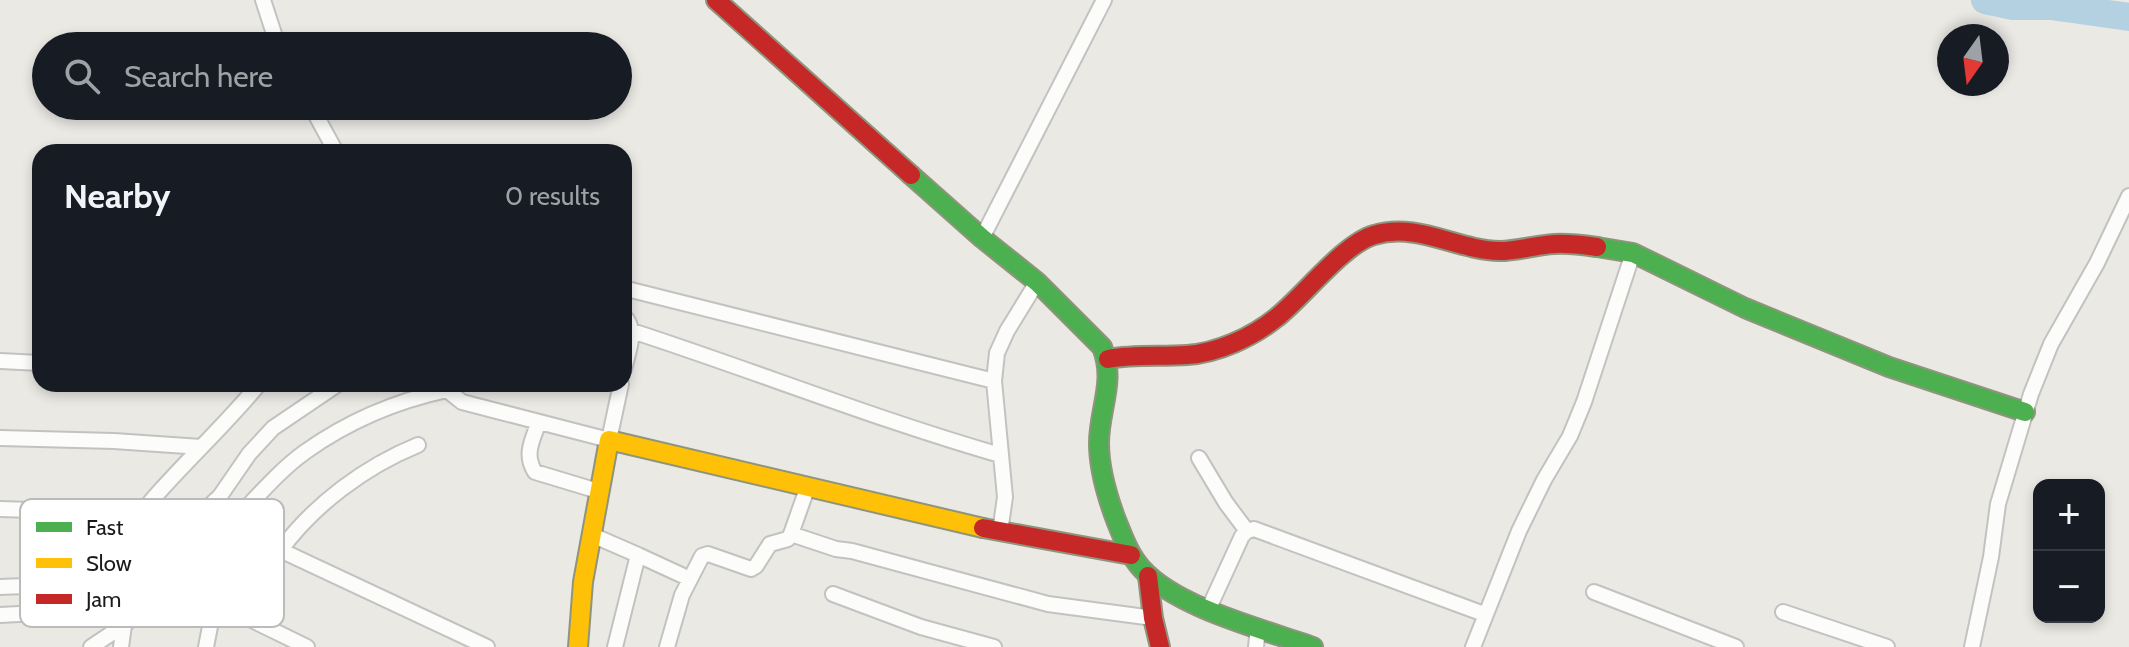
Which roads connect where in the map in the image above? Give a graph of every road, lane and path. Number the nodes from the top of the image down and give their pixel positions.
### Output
1 (263, 0) edge
2 (716, 0) edge
3 (1104, 0) edge
4 (273, 32) edge
5 (319, 120) edge
6 (332, 144) edge
7 (2129, 196) edge
8 (982, 238) junction
9 (1633, 253) junction
10 (1037, 282) junction
11 (632, 290) edge
12 (632, 331) edge
13 (1108, 359) junction
14 (0, 361) edge
15 (32, 363) edge
16 (994, 381) junction
17 (252, 392) edge
18 (326, 392) edge
19 (431, 392) edge
20 (451, 392) edge
21 (619, 392) edge
22 (2025, 412) junction
23 (538, 424) junction
24 (0, 438) edge
25 (609, 440) junction
26 (418, 445) dead end
27 (201, 447) junction
28 (1000, 455) junction
29 (1199, 458) dead end
30 (808, 486) junction
31 (598, 491) junction
32 (153, 499) edge
33 (217, 499) edge
34 (256, 499) edge
35 (0, 509) edge
36 (20, 510) edge
37 (1247, 531) junction
38 (1000, 532) junction
39 (791, 534) junction
40 (592, 535) junction
41 (284, 546) edge
42 (284, 553) edge
43 (638, 555) junction
44 (1131, 555) junction
45 (1148, 576) junction
46 (690, 579) junction
47 (20, 586) edge
48 (0, 587) edge
49 (1594, 592) dead end
50 (833, 594) dead end
51 (1209, 608) junction
52 (1783, 612) dead end
53 (20, 614) edge
54 (1484, 614) junction
55 (0, 615) edge
56 (1153, 618) junction
57 (121, 627) edge
58 (124, 627) edge
59 (210, 627) edge
60 (261, 627) edge
61 (1258, 627) junction
62 (289, 643) edge
63 (91, 647) edge
64 (121, 647) edge
65 (206, 647) edge
66 (307, 647) edge
67 (487, 647) edge
68 (578, 647) edge
69 (615, 647) edge
70 (667, 647) edge
71 (994, 647) edge
72 (1160, 647) edge
73 (1256, 647) edge
74 (1313, 647) edge
75 (1473, 647) edge
76 (1736, 647) edge
77 (1887, 647) edge
78 (1972, 647) edge

1 - 4 street
2 - 8 street
3 - 8 street
5 - 6 street
7 - 22 street
8 - 10 street
9 - 13 street
9 - 22 street
9 - 54 street
10 - 13 street
10 - 16 street
11 - 16 street
12 - 28 street
13 - 44 street
14 - 15 street
16 - 28 street
17 - 27 street
18 - 33 street
19 - 34 street
20 - 23 street
21 - 25 street
22 - 78 street
23 - 25 street
23 - 31 street
24 - 27 street
25 - 30 street
25 - 31 street
26 - 41 street
27 - 32 street
28 - 38 street
29 - 37 street
30 - 38 street
30 - 39 street
31 - 40 street
35 - 36 street
37 - 51 street
37 - 54 street
38 - 44 street
39 - 46 street
39 - 56 street
40 - 43 street
40 - 68 street
42 - 67 street
43 - 46 street
43 - 69 street
44 - 45 street
45 - 51 street
45 - 56 street
46 - 70 street
47 - 48 street
49 - 76 street
50 - 71 street
51 - 61 street
52 - 77 street
53 - 55 street
54 - 75 street
56 - 72 street
57 - 63 street
58 - 64 street
59 - 65 street
60 - 62 street
61 - 73 street
61 - 74 street
62 - 66 street

